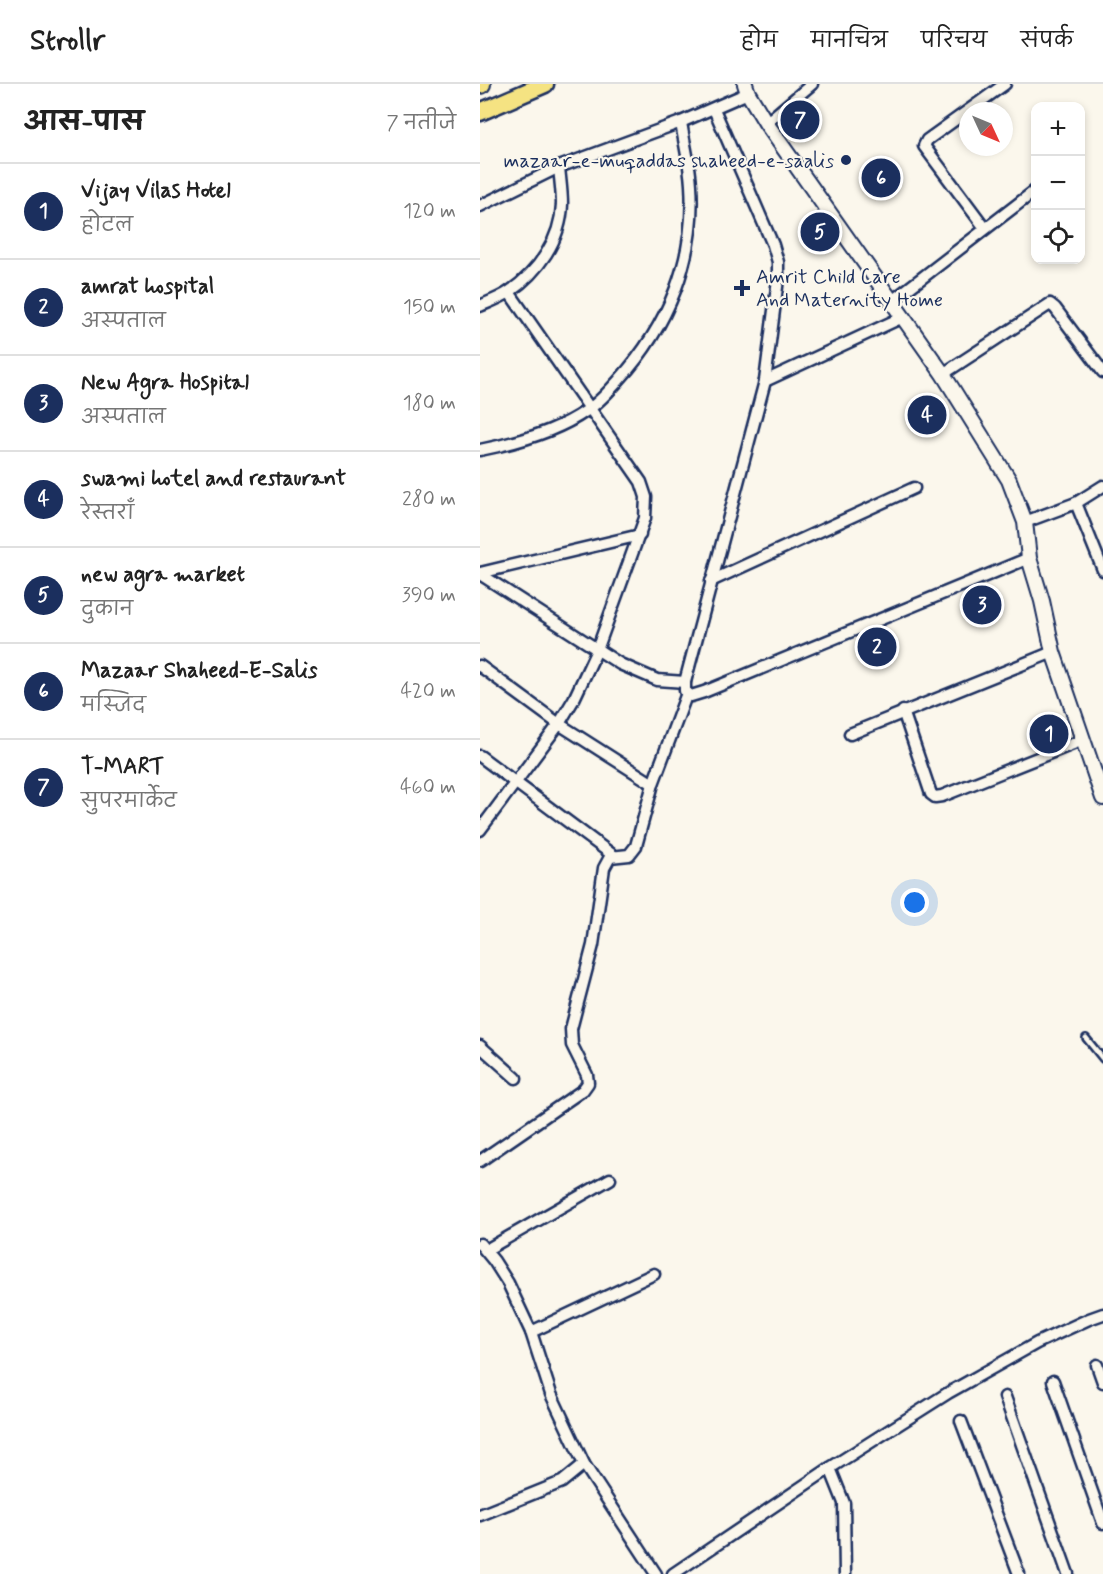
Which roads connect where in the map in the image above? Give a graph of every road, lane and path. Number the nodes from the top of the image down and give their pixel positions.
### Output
1 (544, 84) edge
2 (812, 84) edge
3 (1005, 84) edge
4 (746, 88) edge
5 (714, 109) junction
6 (480, 112) edge
7 (681, 123) junction
8 (766, 123) junction
9 (559, 167) junction
10 (1031, 193) edge
11 (480, 206) edge
12 (985, 228) junction
13 (508, 292) junction
14 (892, 301) junction
15 (480, 306) edge
16 (903, 316) junction
17 (1103, 372) edge
18 (943, 374) junction
19 (765, 381) junction
20 (589, 410) junction
21 (480, 450) edge
22 (1103, 486) edge
23 (914, 488) dead end
24 (1076, 502) junction
25 (1024, 522) junction
26 (640, 535) junction
27 (1029, 558) junction
28 (1103, 570) edge
29 (480, 573) edge
30 (711, 581) junction
31 (597, 650) junction
32 (1053, 652) junction
33 (480, 666) edge
34 (686, 688) junction
35 (903, 711) junction
36 (559, 724) junction
37 (850, 734) dead end
38 (1083, 740) junction
39 (480, 756) edge
40 (516, 782) junction
41 (653, 784) junction
42 (1103, 798) edge
43 (480, 830) edge
44 (614, 856) junction
45 (1086, 1038) dead end
46 (480, 1046) edge
47 (1103, 1059) edge
48 (516, 1078) dead end
49 (480, 1161) edge
50 (610, 1179) dead end
51 (483, 1247) edge
52 (494, 1261) junction
53 (480, 1262) edge
54 (654, 1274) dead end
55 (1103, 1314) edge
56 (531, 1332) junction
57 (1097, 1365) dead end
58 (1053, 1382) dead end
59 (1103, 1382) edge
60 (1005, 1397) dead end
61 (961, 1421) dead end
62 (584, 1464) junction
63 (831, 1468) junction
64 (480, 1515) edge
65 (1103, 1523) edge
66 (656, 1574) edge
67 (673, 1574) edge
68 (845, 1574) edge
69 (1019, 1574) edge
70 (1068, 1574) edge

1 - 6 main road
2 - 8 street
3 - 12 street
4 - 5 street
4 - 8 street
5 - 7 street
5 - 19 street
7 - 9 street
7 - 20 street
8 - 14 street
9 - 11 street
9 - 13 street
10 - 12 street
12 - 14 street
13 - 15 street
13 - 20 street
14 - 16 street
16 - 18 street
16 - 19 street
17 - 18 street
18 - 25 street
19 - 30 street
20 - 21 street
20 - 26 street
22 - 24 street
23 - 30 street
24 - 25 street
24 - 28 street
25 - 27 street
26 - 29 street
26 - 31 street
27 - 32 street
27 - 34 street
29 - 31 street
30 - 34 street
31 - 34 street
31 - 36 street
32 - 35 street
32 - 38 street
33 - 36 street
34 - 41 street
35 - 37 street
35 - 38 street
36 - 40 street
36 - 41 street
38 - 42 street
39 - 40 street
40 - 43 street
40 - 44 street
41 - 44 street
44 - 49 street
45 - 47 lane
46 - 48 street
50 - 51 street
51 - 52 street
52 - 53 street
52 - 56 street
54 - 56 street
55 - 63 street
56 - 62 street
57 - 59 street
58 - 65 street
60 - 70 street
61 - 69 street
62 - 64 street
62 - 66 street
63 - 67 street
63 - 68 street

